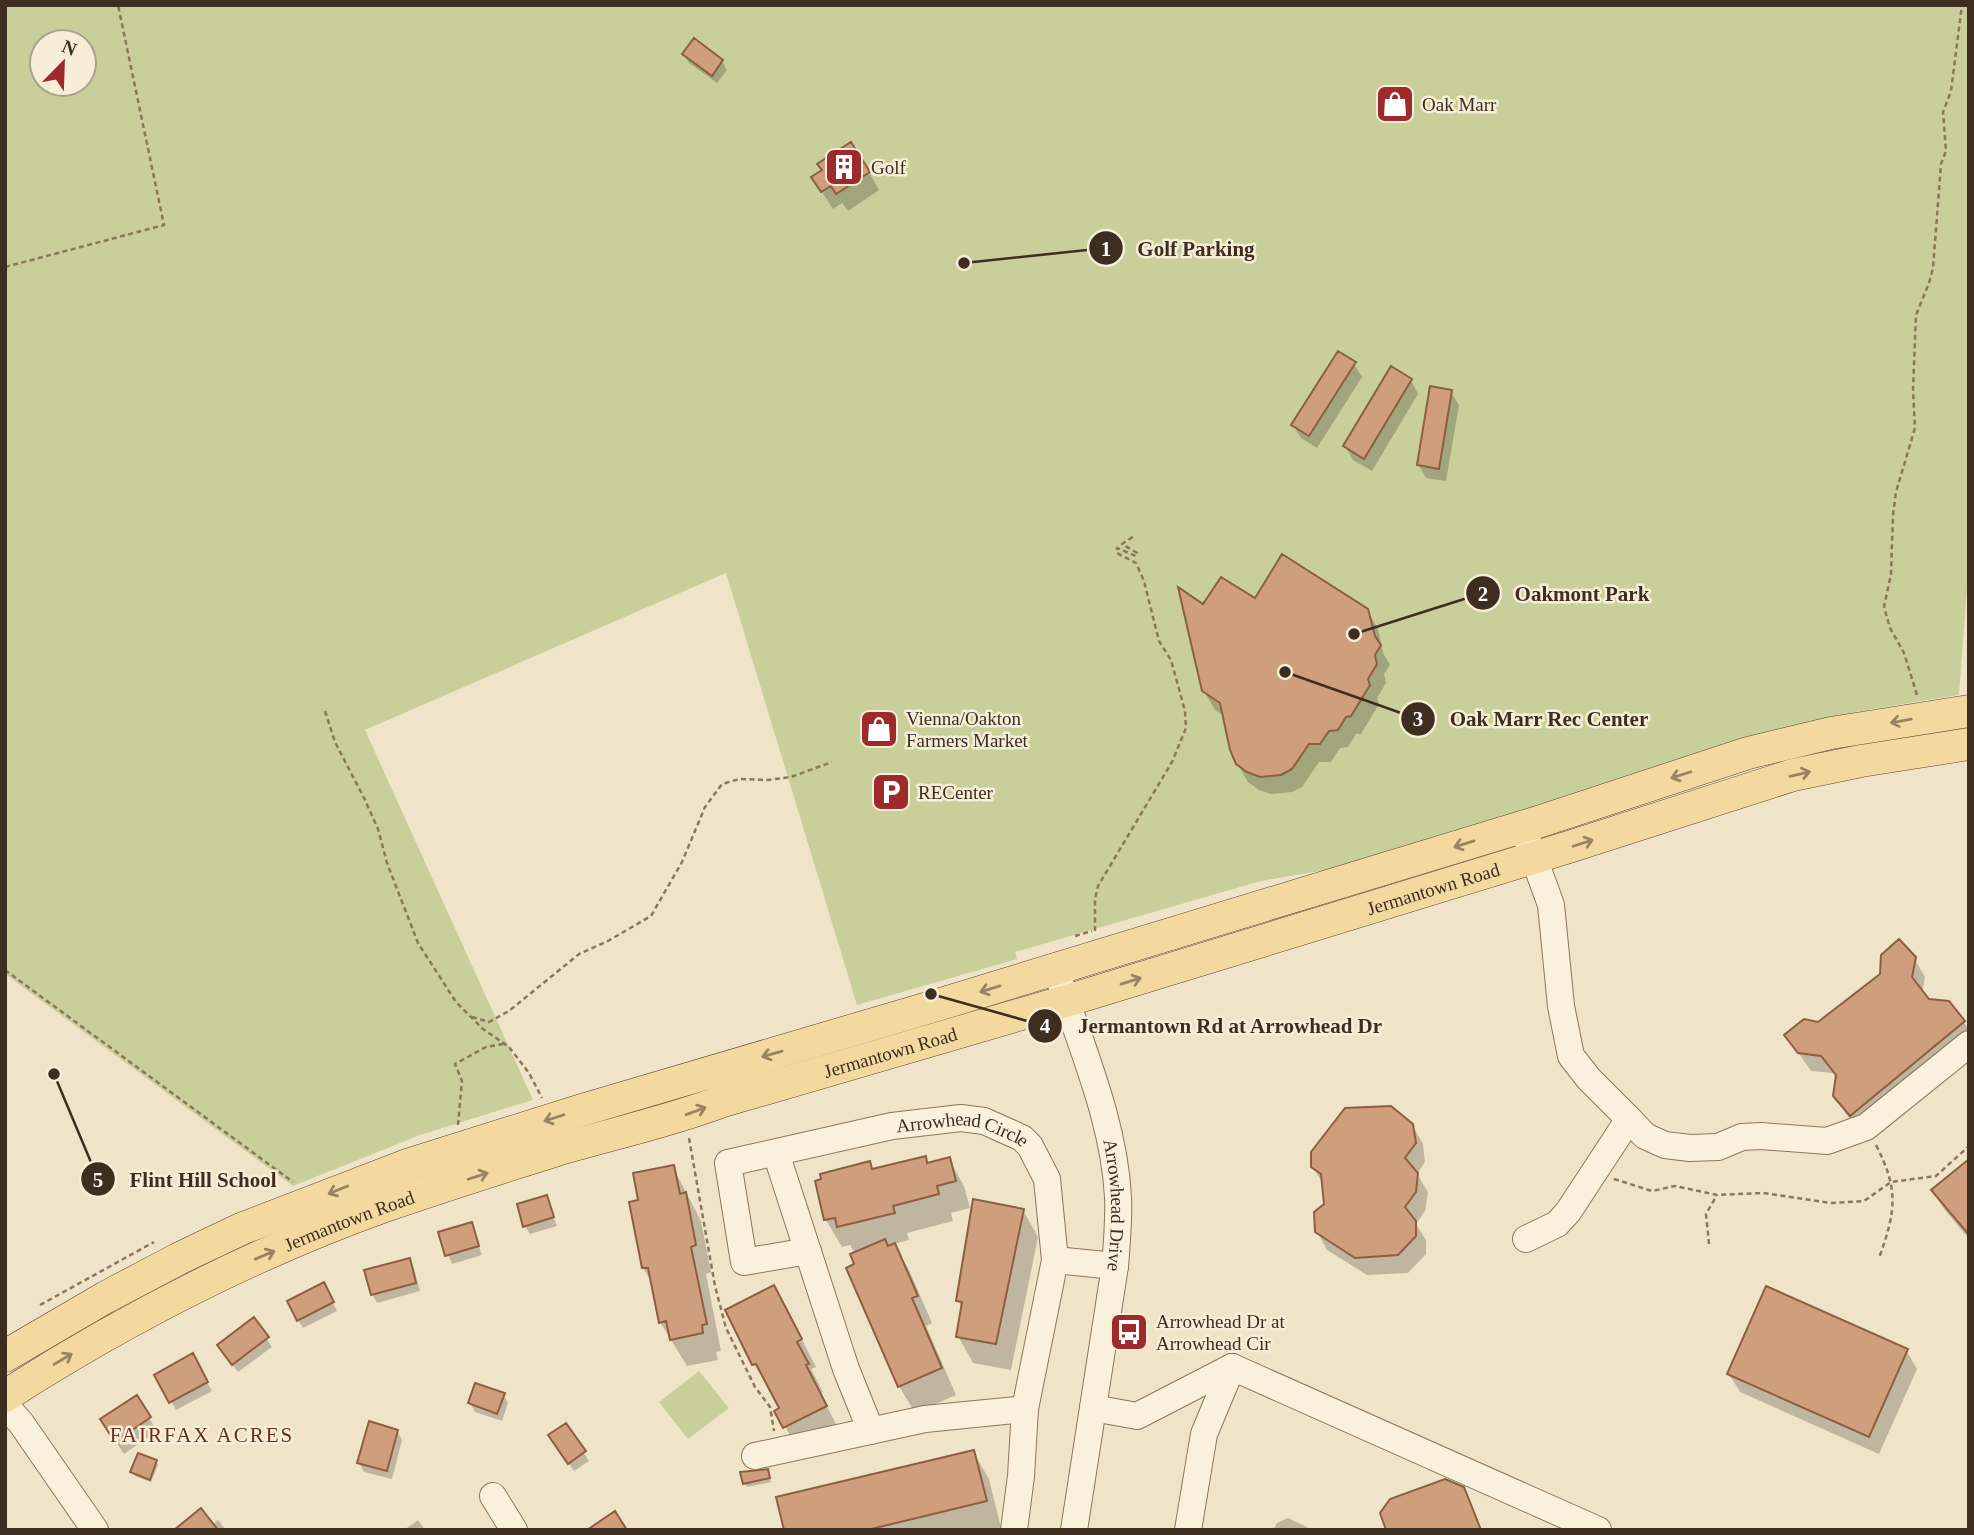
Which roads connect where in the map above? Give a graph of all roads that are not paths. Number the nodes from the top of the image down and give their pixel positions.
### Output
1 (1969, 711) edge
2 (1969, 744) edge
3 (1523, 826) junction
4 (1534, 858) junction
5 (1056, 969) junction
6 (1066, 1001) junction
7 (1969, 1044) edge
8 (1629, 1119) junction
9 (776, 1153) junction
10 (1526, 1239) dead end
11 (808, 1251) junction
12 (1055, 1260) junction
13 (1115, 1266) junction
14 (5, 1356) edge
15 (1231, 1367) junction
16 (5, 1396) edge
17 (5, 1405) edge
18 (1093, 1408) junction
19 (1025, 1409) junction
20 (871, 1431) junction
21 (766, 1454) road end
22 (493, 1496) dead end
23 (1568, 1524) edge
24 (96, 1530) edge
25 (513, 1530) edge
26 (1014, 1530) edge
27 (1074, 1530) edge
28 (1188, 1530) edge
29 (1598, 1530) edge

1 -> 3 main road, Jermantown Road
4 -> 2 main road, Jermantown Road
3 - 4 street
3 -> 5 main road, Jermantown Road
6 -> 4 main road, Jermantown Road
4 - 8 street
5 - 6 street, Arrowhead Drive
5 -> 14 main road, Jermantown Road
6 - 13 street, Arrowhead Drive
16 -> 6 main road, Jermantown Road
7 - 8 street
8 - 10 street
9 - 11 street
9 - 11 street, Arrowhead Circle
9 - 12 street, Arrowhead Circle
11 - 20 street
12 - 13 street
12 - 19 street, Arrowhead Circle
13 - 18 street, Arrowhead Drive
15 - 18 street
15 - 23 street
15 - 28 street
17 - 24 street
18 - 27 street, Arrowhead Drive
19 - 20 street
19 - 26 street, Arrowhead Circle
20 - 21 street
22 - 25 street
23 - 29 street

